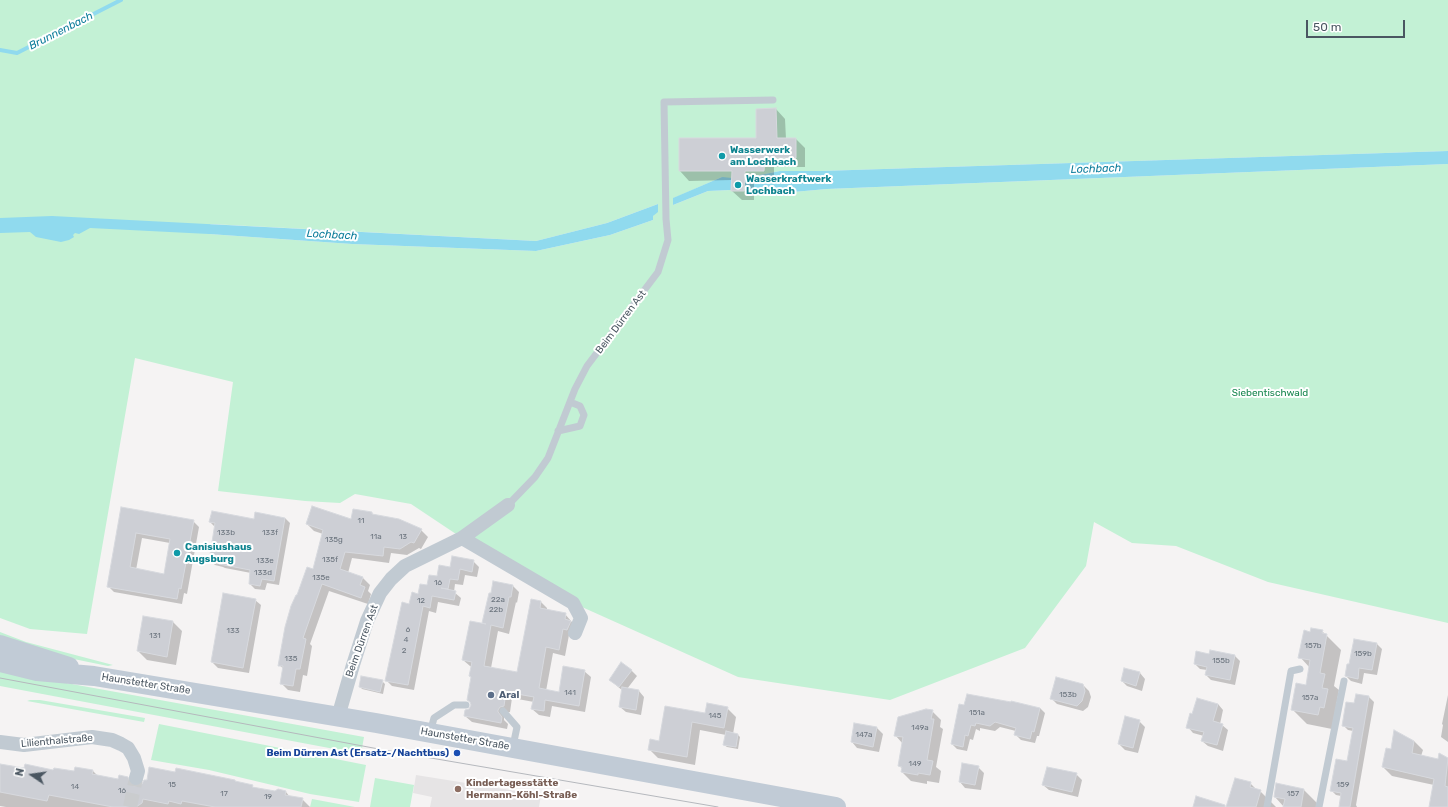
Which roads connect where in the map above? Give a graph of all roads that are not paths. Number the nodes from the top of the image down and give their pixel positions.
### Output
1 (773, 100) dead end
2 (570, 402) junction
3 (558, 431) junction
4 (508, 505) joint
5 (462, 538) junction
6 (575, 634) dead end
7 (0, 645) edge
8 (0, 662) edge
9 (1300, 669) dead end
10 (94, 676) junction
11 (1344, 681) dead end
12 (466, 705) dead end
13 (503, 711) dead end
14 (338, 717) junction
15 (430, 733) junction
16 (0, 742) edge
17 (513, 748) junction
18 (136, 778) tunnel mouth
19 (836, 807) edge
20 (1267, 807) edge
21 (1319, 807) edge

1 - 2 lane, Beim Dürren Ast
2 - 3 lane, Beim Dürren Ast
2 - 3 lane
3 - 4 lane, Beim Dürren Ast
4 - 5 street, Beim Dürren Ast
5 - 6 street
5 - 14 street, Beim Dürren Ast
7 - 10 main road, Haunstetter Straße
8 - 10 main road, Haunstetter Straße
9 - 20 lane
10 - 14 main road, Haunstetter Straße
11 - 21 lane
12 - 15 lane
13 - 17 lane
14 - 15 main road, Haunstetter Straße
15 - 17 main road, Haunstetter Straße
16 - 18 street, Lilienthalstraße
17 - 19 main road, Haunstetter Straße

